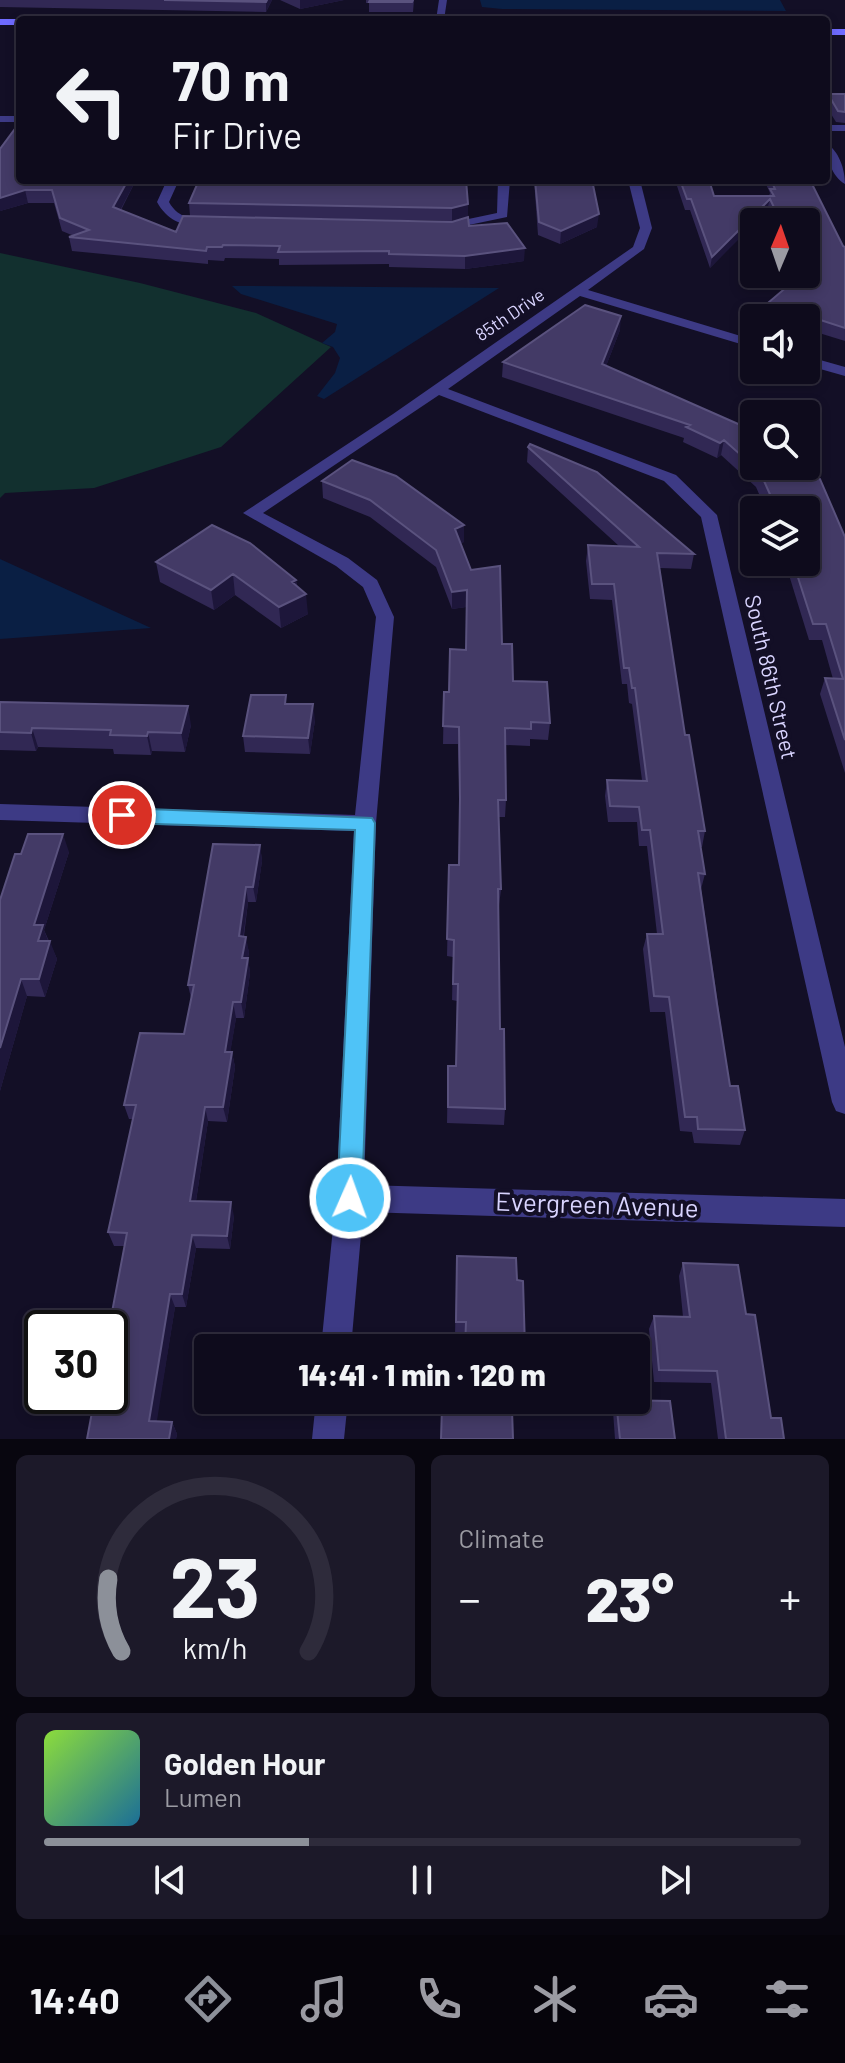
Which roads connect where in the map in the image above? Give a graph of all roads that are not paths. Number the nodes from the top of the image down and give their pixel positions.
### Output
1 (830, 153) edge
2 (845, 181) edge
3 (171, 184) edge
4 (504, 184) edge
5 (635, 184) edge
6 (215, 223) edge
7 (436, 228) edge
8 (577, 291) junction
9 (740, 340) edge
10 (820, 364) edge
11 (845, 372) edge
12 (435, 389) junction
13 (0, 812) edge
14 (365, 823) junction
15 (845, 1102) edge
16 (350, 1198) junction
17 (845, 1213) edge
18 (337, 1334) edge
19 (331, 1414) edge
20 (328, 1439) edge

1 - 2 street
3 - 6 street
4 - 7 street
5 - 8 street, 85th Drive
8 - 9 street
8 - 12 street, 85th Drive
10 - 11 street
12 - 14 street, 85th Drive
12 - 15 street, South 86th Street
13 - 14 street
14 - 16 street
16 - 17 street, Evergreen Avenue
16 - 18 street
19 - 20 street

